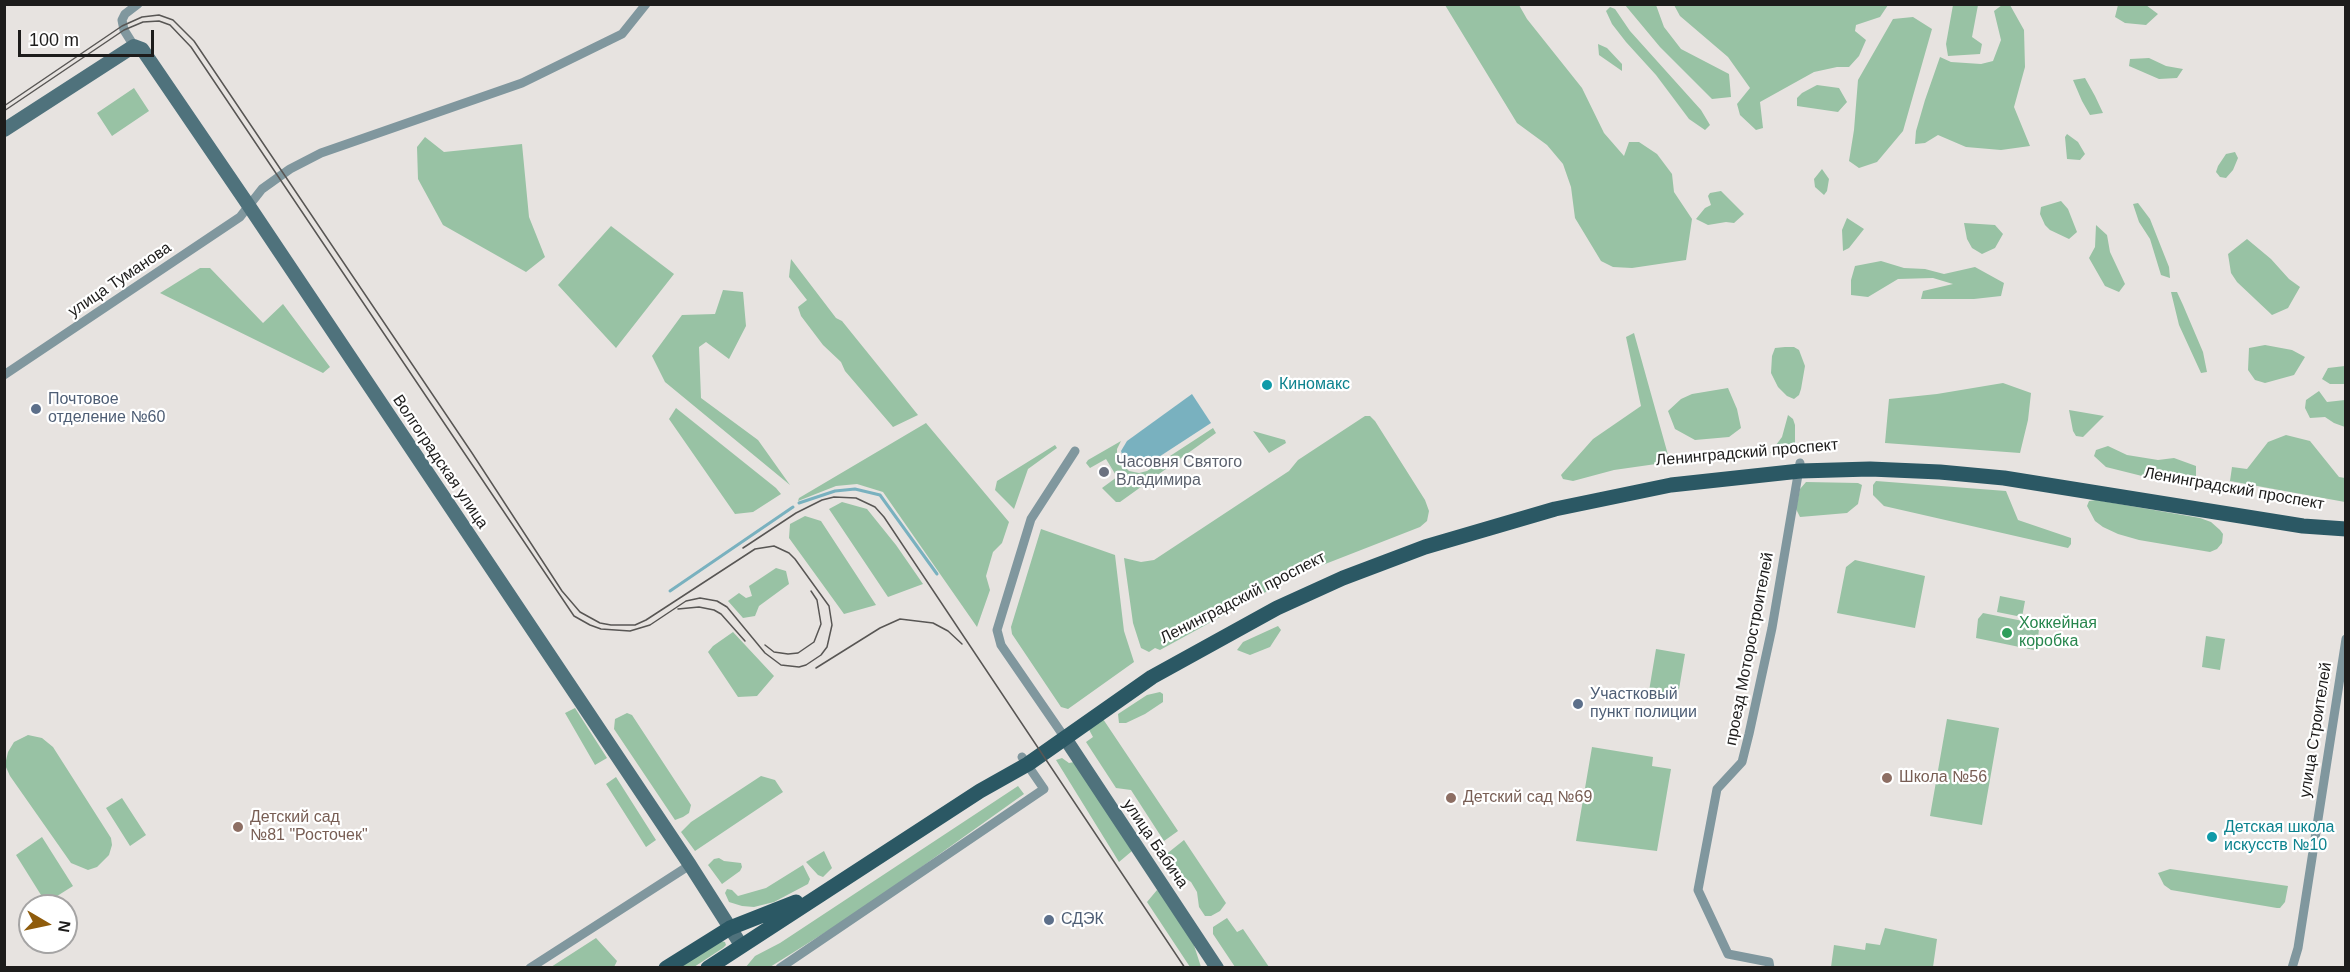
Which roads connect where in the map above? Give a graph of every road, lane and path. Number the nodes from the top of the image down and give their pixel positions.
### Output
1 (138, 4) edge
2 (646, 4) edge
3 (134, 46) junction
4 (4, 130) edge
5 (249, 206) junction
6 (4, 375) edge
7 (1075, 451) dead end
8 (1800, 467) junction
9 (2346, 528) edge
10 (2346, 639) edge
11 (1062, 734) junction
12 (1025, 761) junction
13 (690, 865) junction
14 (824, 891) junction
15 (729, 928) junction
16 (741, 945) junction
17 (530, 968) edge
18 (666, 968) edge
19 (708, 968) edge
20 (780, 968) edge
21 (1217, 968) edge
22 (1770, 968) edge
23 (2292, 968) edge

1 - 3 street, Волгоградская улица
2 - 5 street, улица Туманова
3 - 4 street
3 - 5 street, Волгоградская улица
5 - 6 street, улица Туманова
5 - 13 street, Волгоградская улица
7 - 11 street
8 - 9 main road, Ленинградский проспект
8 - 11 main road, Ленинградский проспект
8 - 22 street, проезд Моторостроителей
10 - 23 street, улица Строителей
11 - 12 main road, Ленинградский проспект
11 - 21 street, улица Бабича
12 - 14 main road, Ленинградский проспект
12 - 20 street
13 - 15 street, Волгоградская улица
13 - 17 street
14 - 15 main road, Ленинградский проспект
14 - 16 main road, Ленинградский проспект
15 - 16 street, Волгоградская улица
15 - 18 main road, Ленинградский проспект
16 - 19 main road, Ленинградский проспект

